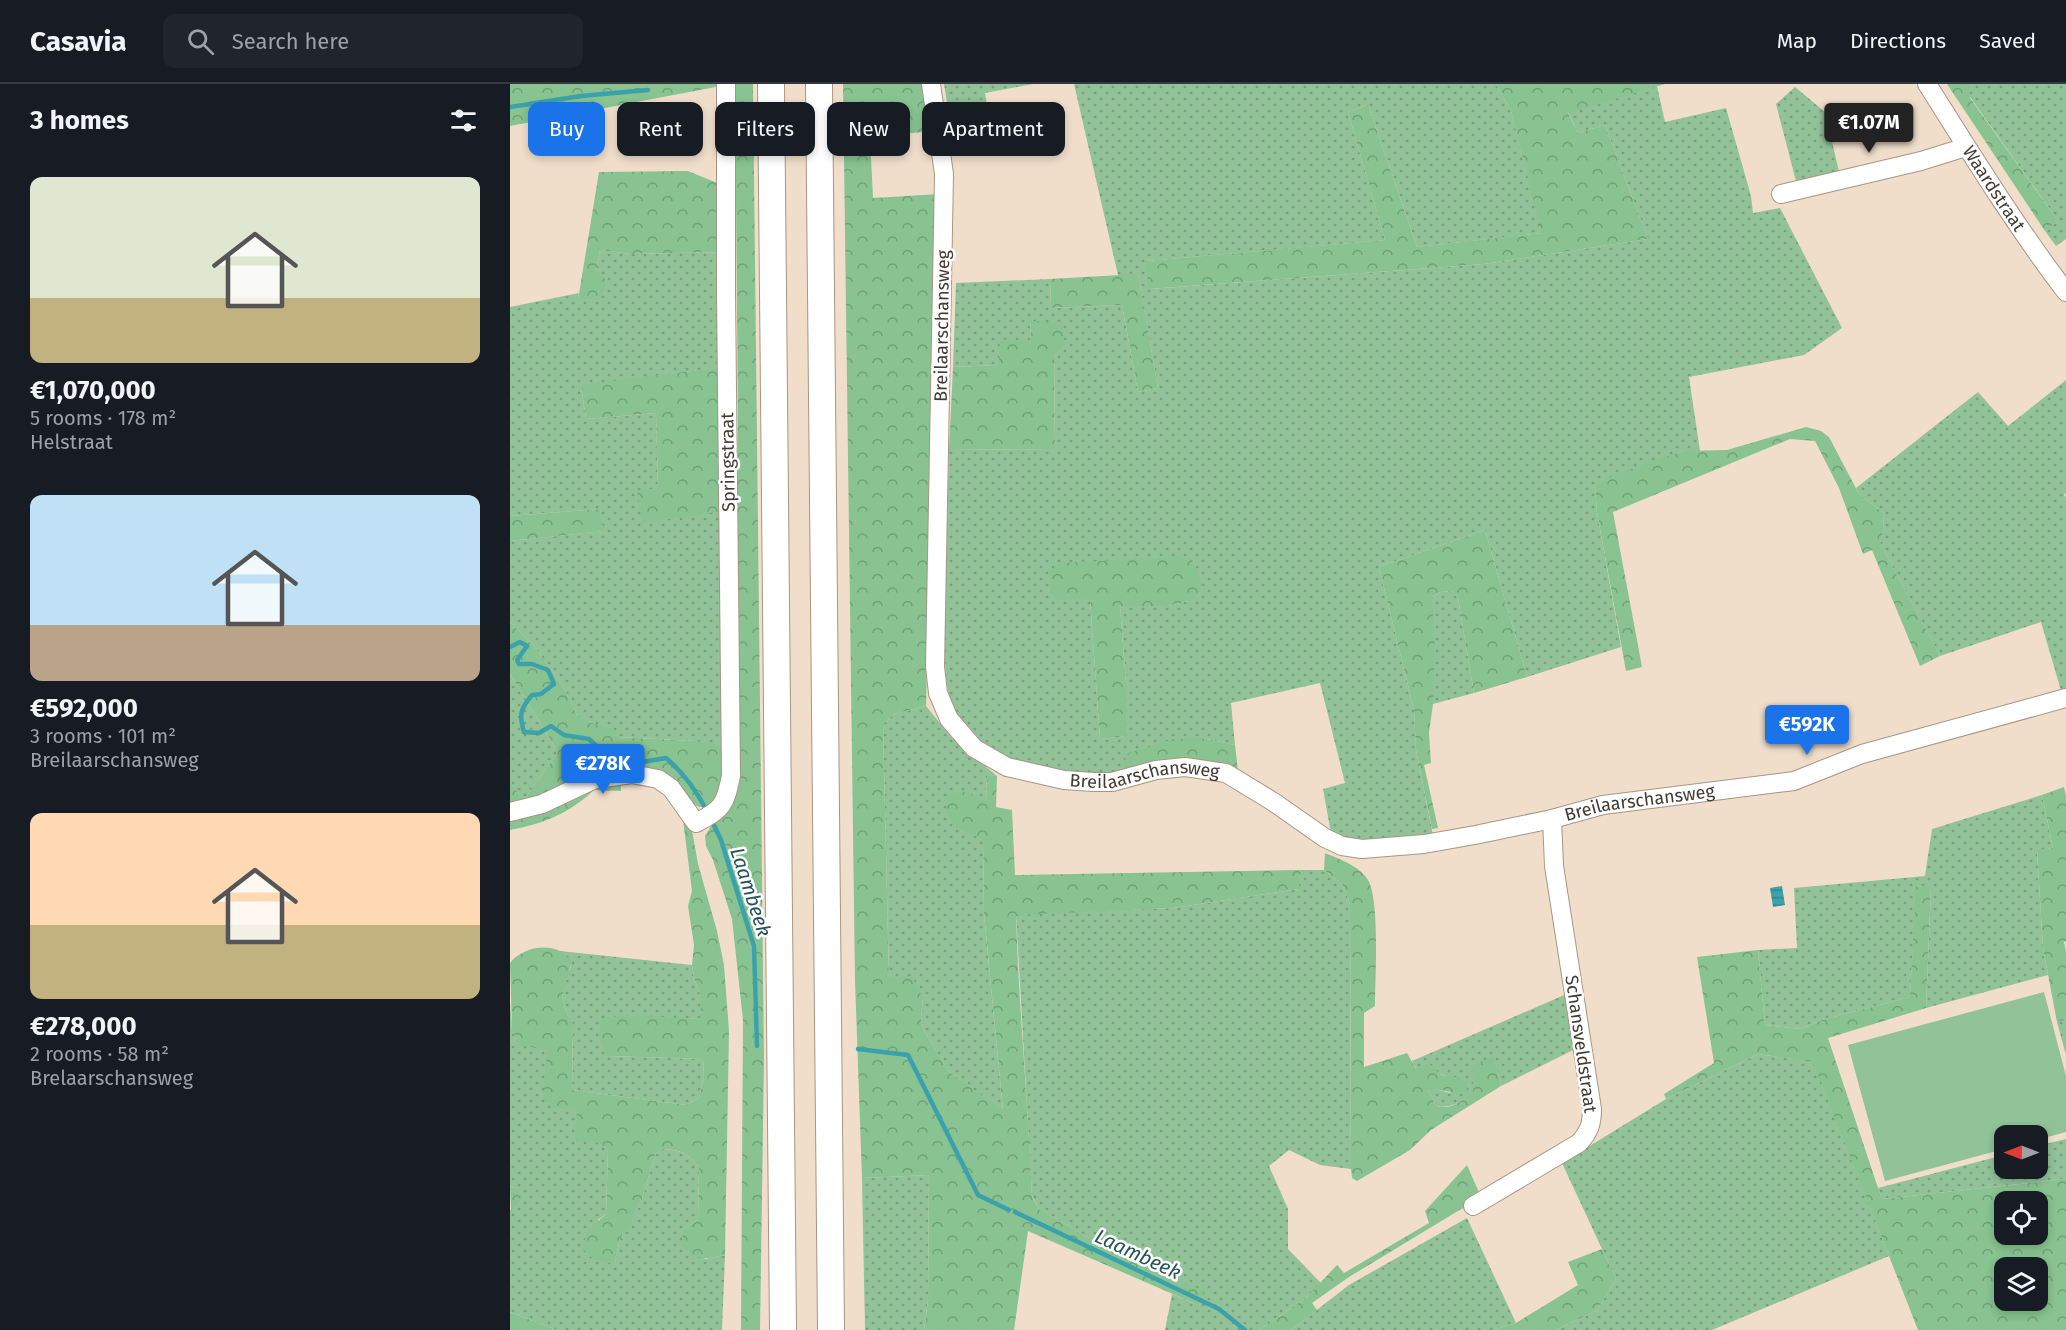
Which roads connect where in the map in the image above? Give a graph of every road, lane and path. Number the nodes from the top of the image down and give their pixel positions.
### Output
1 (726, 84) edge
2 (771, 84) edge
3 (819, 84) edge
4 (932, 84) edge
5 (1927, 84) edge
6 (1966, 147) junction
7 (1781, 194) dead end
8 (2066, 292) edge
9 (2066, 698) edge
10 (510, 812) edge
11 (1552, 819) junction
12 (1473, 1206) dead end
13 (783, 1330) edge
14 (831, 1330) edge

1 - 10 street, Springstraat
2 - 13 highway
3 - 14 highway
4 - 11 street, Breilaarschansweg
5 - 6 street, Waardstraat
6 - 7 street
6 - 8 street, Waardstraat
9 - 11 street, Breilaarschansweg
11 - 12 street, Schansveldstraat

